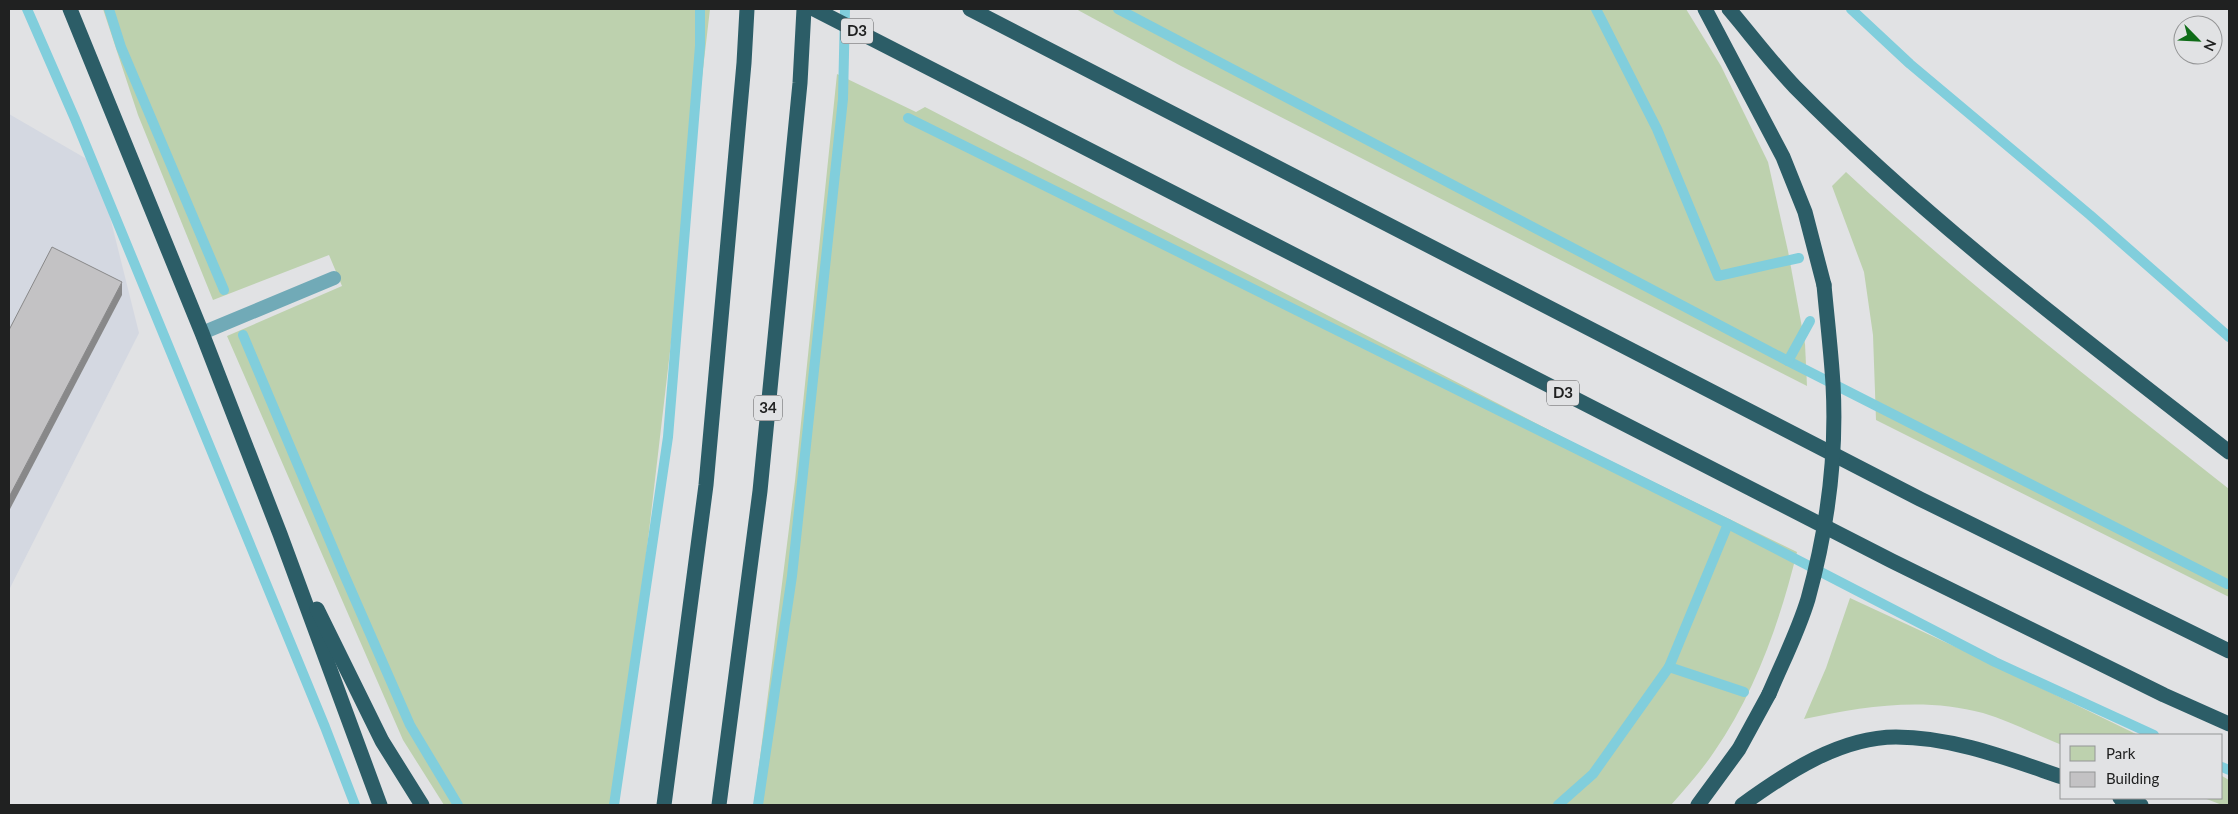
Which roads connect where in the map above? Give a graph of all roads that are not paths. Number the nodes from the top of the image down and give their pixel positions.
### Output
1 (68, 9) edge
2 (747, 9) edge
3 (804, 9) edge
4 (814, 9) edge
5 (970, 9) edge
6 (1705, 9) edge
7 (1729, 9) edge
8 (334, 278) dead end
9 (202, 333) junction
10 (2229, 452) edge
11 (280, 534) junction
12 (2229, 651) edge
13 (2229, 724) edge
14 (2060, 776) edge
15 (2123, 799) edge
16 (380, 805) edge
17 (422, 805) edge
18 (664, 805) edge
19 (719, 805) edge
20 (1698, 805) edge
21 (1742, 805) edge
22 (2141, 805) edge

1 - 9 highway
2 - 18 highway
3 - 19 highway, 34
4 - 13 highway, D3
5 - 12 highway
6 - 20 highway, bridge
7 - 10 highway
8 - 9 lane
9 - 11 highway
11 - 16 highway
11 - 17 highway
14 - 21 highway
15 - 22 highway

